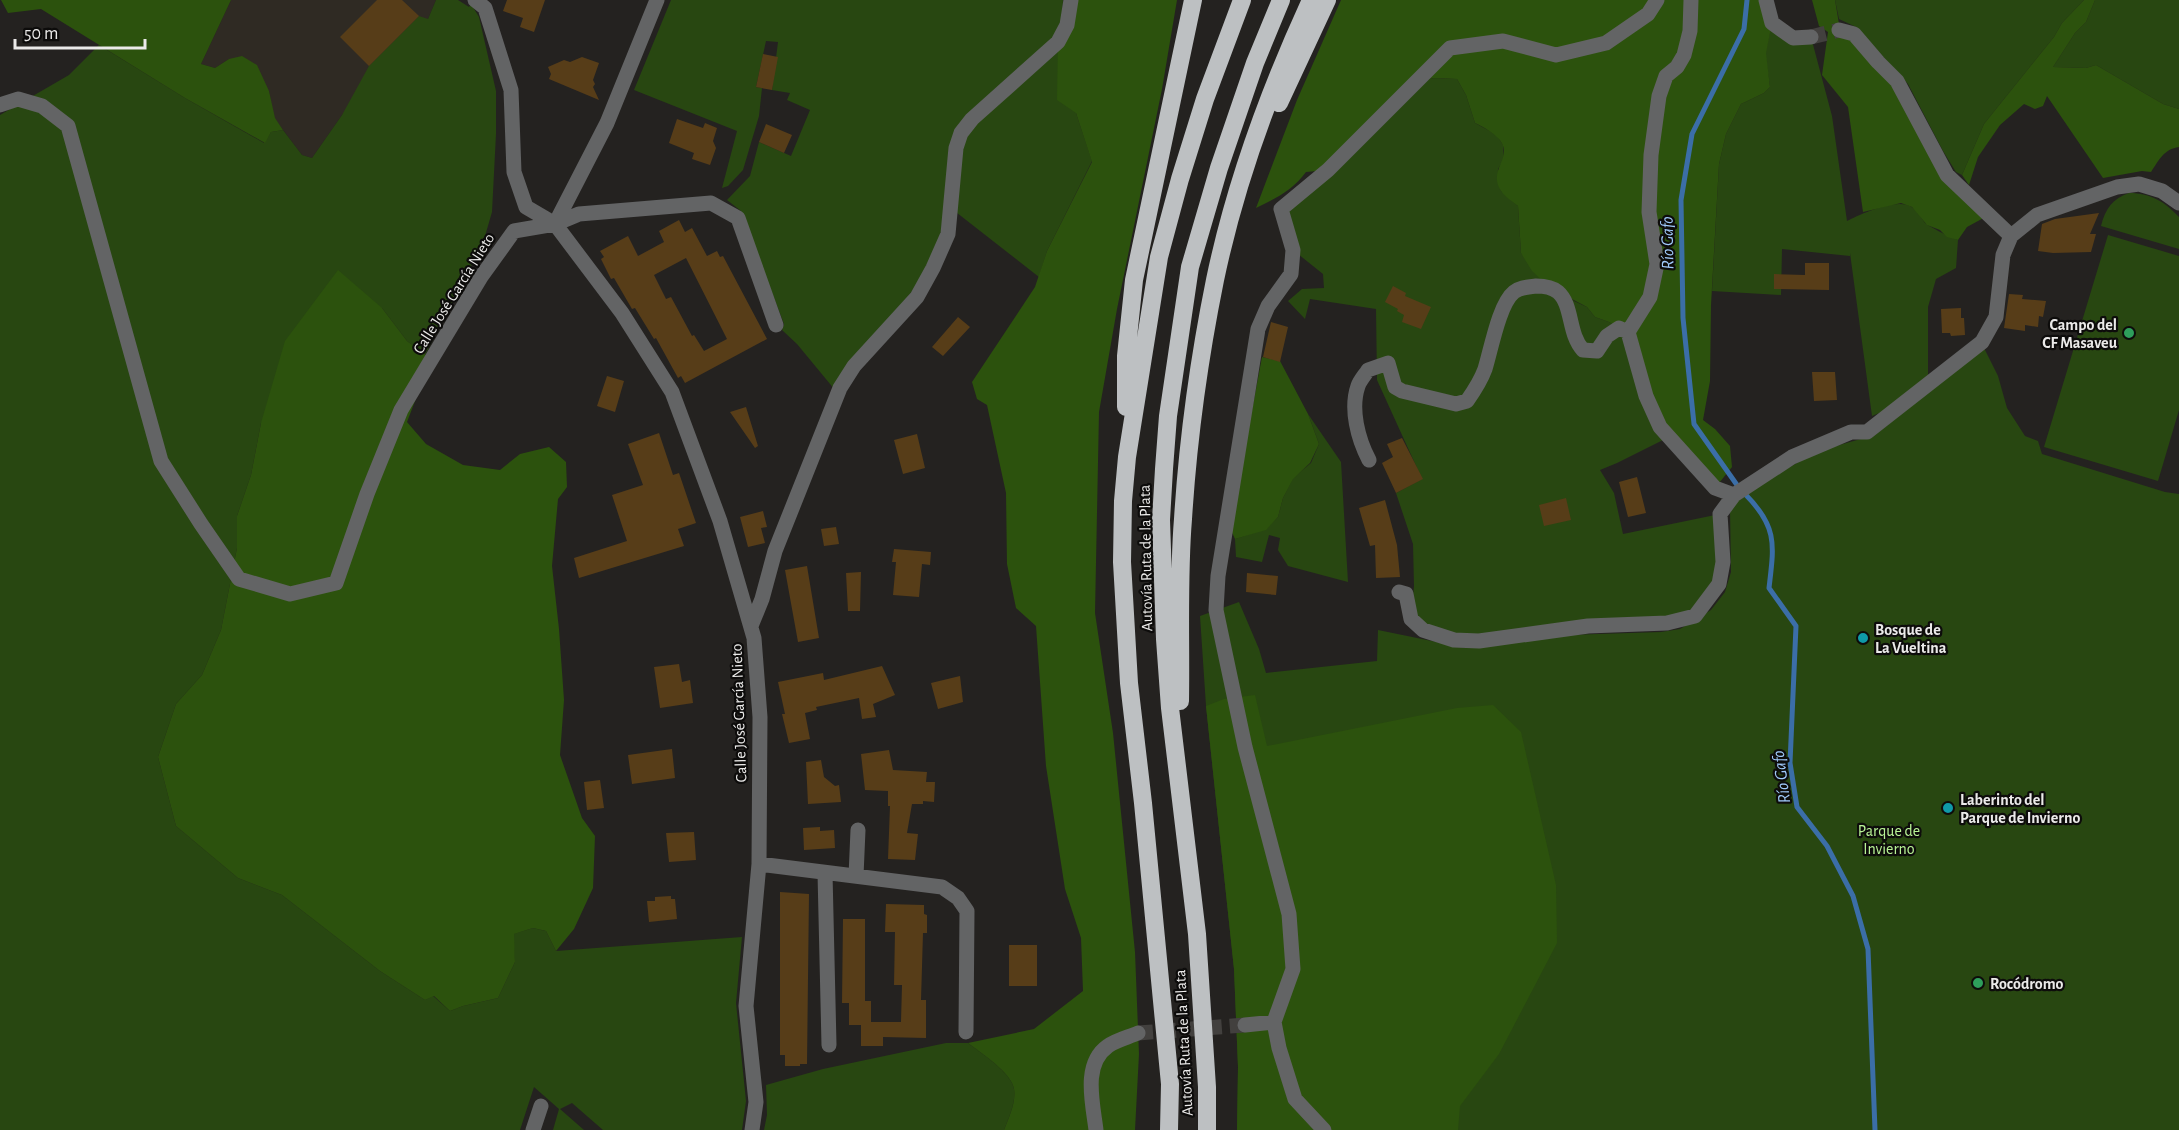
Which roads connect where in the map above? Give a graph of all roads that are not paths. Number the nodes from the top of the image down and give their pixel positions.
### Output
1 (475, 0) edge
2 (657, 0) edge
3 (1071, 0) edge
4 (1192, 0) edge
5 (1242, 0) edge
6 (1281, 0) edge
7 (1311, 0) edge
8 (1327, 0) edge
9 (1657, 0) edge
10 (1691, 0) edge
11 (1766, 0) edge
12 (1839, 30) dead end
13 (1811, 37) tunnel mouth
14 (0, 105) edge
15 (1239, 189) junction
16 (2179, 203) edge
17 (555, 224) junction
18 (2011, 236) junction
19 (776, 325) dead end
20 (1628, 332) junction
21 (1127, 457) junction
22 (1369, 460) dead end
23 (1734, 495) junction
24 (1398, 592) dead end
25 (750, 626) junction
26 (1179, 772) junction
27 (858, 830) dead end
28 (759, 864) junction
29 (825, 873) junction
30 (856, 876) junction
31 (1274, 1022) junction
32 (1245, 1024) tunnel mouth
33 (966, 1032) dead end
34 (1138, 1033) tunnel mouth
35 (829, 1045) dead end
36 (541, 1106) dead end
37 (533, 1130) edge
38 (752, 1130) edge
39 (1096, 1130) edge
40 (1169, 1130) edge
41 (1207, 1130) edge
42 (1324, 1130) edge

1 - 17 street
2 - 17 street
3 - 25 street
4 - 21 highway
5 - 21 highway, Autovía Ruta de la Plata
6 - 26 highway, Autovía Ruta de la Plata
7 - 15 highway
8 - 15 highway
9 - 31 street
10 - 20 street
11 - 13 street
12 - 18 street
14 - 17 street, Calle José García Nieto
15 - 26 highway
16 - 18 street
17 - 19 street
17 - 25 street, Calle José García Nieto
18 - 23 street
20 - 22 street
20 - 23 street
21 - 40 highway, Autovía Ruta de la Plata
23 - 24 street
25 - 28 street, Calle José García Nieto
26 - 41 highway, Autovía Ruta de la Plata
27 - 30 street
28 - 29 street
28 - 38 street, Calle José García Nieto
29 - 30 street
29 - 35 street
30 - 33 street
31 - 32 street
31 - 42 street
34 - 39 street
36 - 37 street

